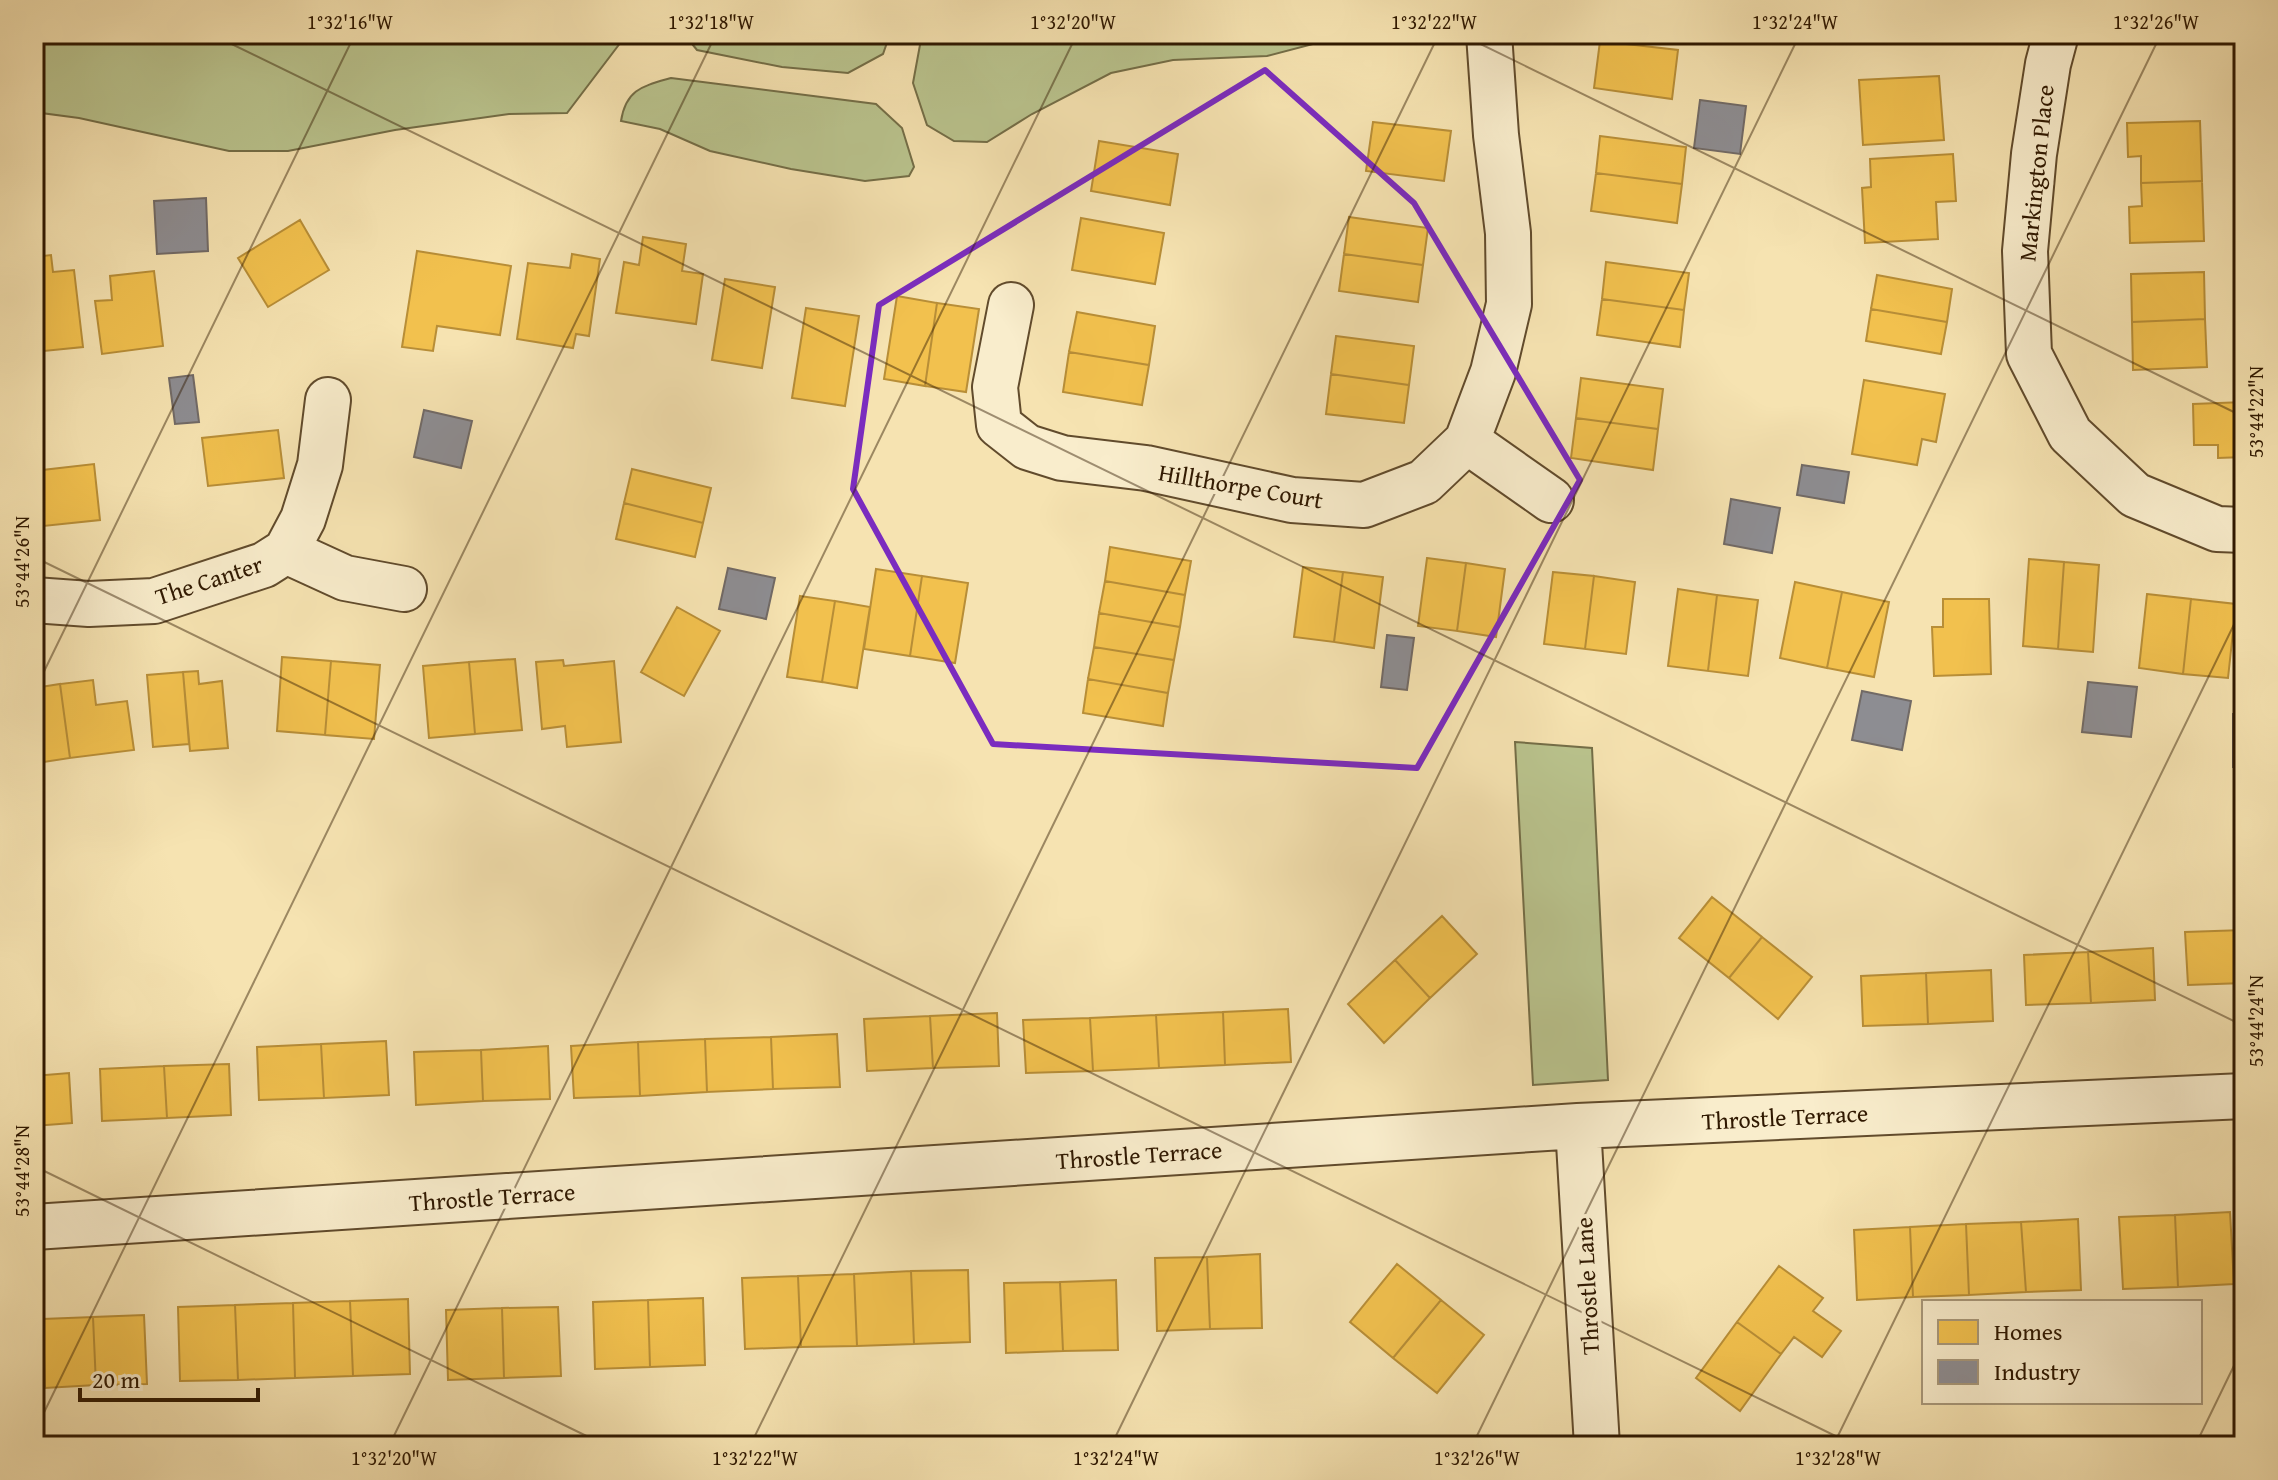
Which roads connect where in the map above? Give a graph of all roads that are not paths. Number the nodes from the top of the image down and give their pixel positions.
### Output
1 (1489, 34) edge
2 (2056, 34) edge
3 (1011, 305) dead end
4 (328, 400) dead end
5 (1467, 441) junction
6 (1551, 500) dead end
7 (2244, 530) edge
8 (286, 551) junction
9 (404, 589) dead end
10 (34, 600) edge
11 (2244, 1096) edge
12 (1578, 1126) junction
13 (34, 1227) edge
14 (1597, 1446) edge

1 - 5 street, Hillthorpe Court
2 - 7 street, Markington Place
3 - 5 street, Hillthorpe Court
4 - 8 street, The Canter
5 - 6 street
8 - 9 street, The Canter
8 - 10 street, The Canter
11 - 12 street, Throstle Terrace
12 - 13 street, Throstle Terrace
12 - 14 street, Throstle Lane

